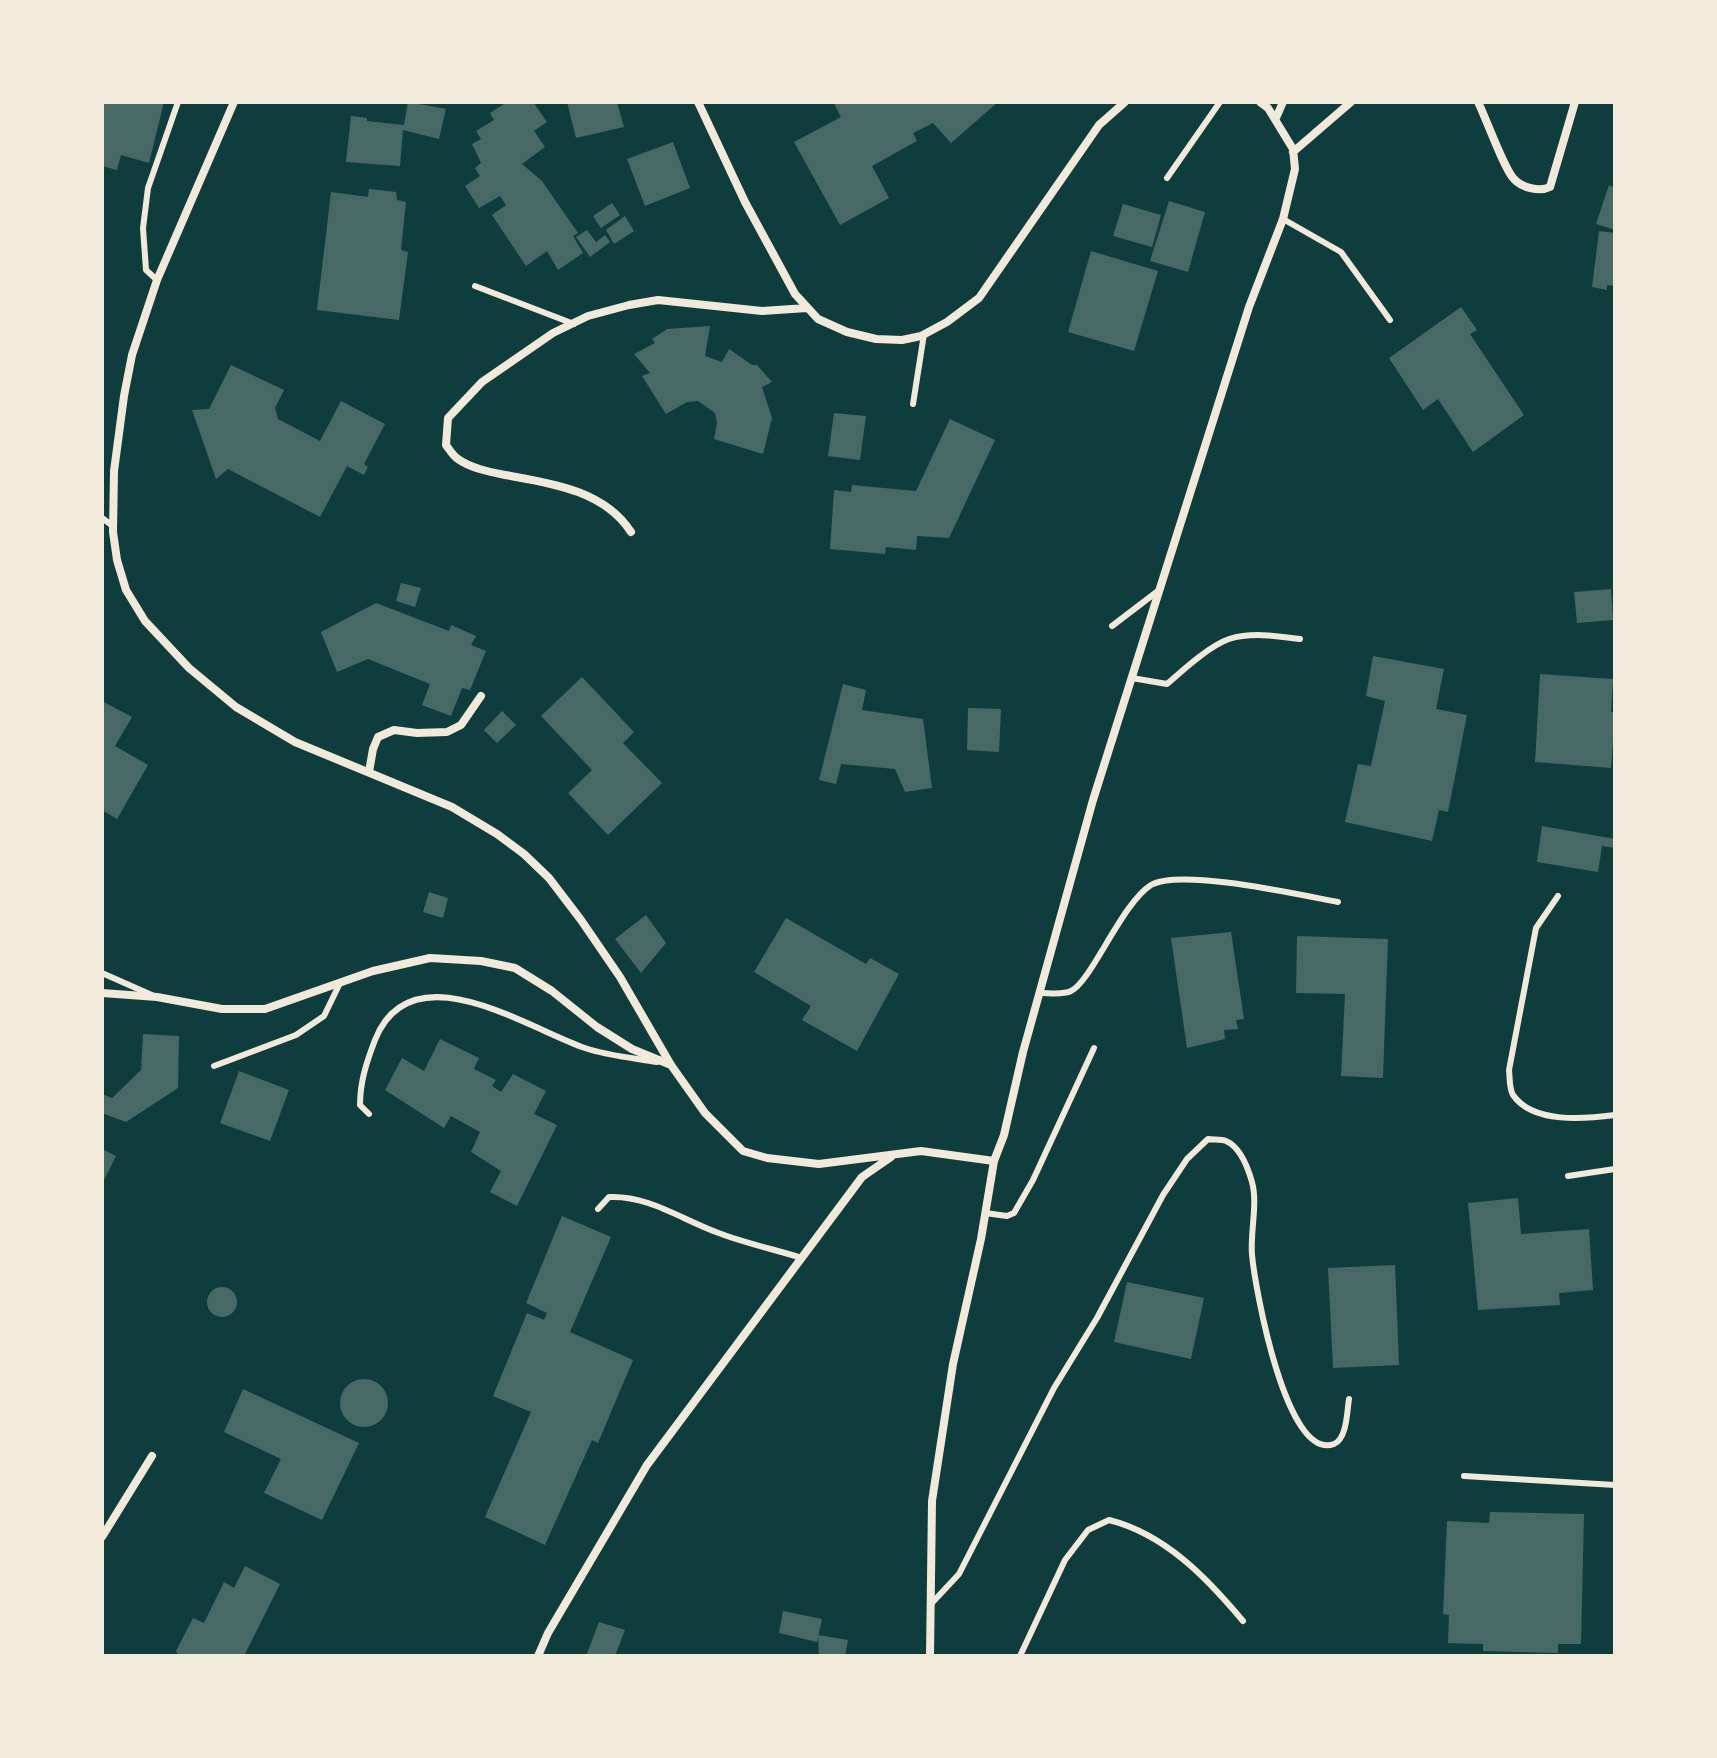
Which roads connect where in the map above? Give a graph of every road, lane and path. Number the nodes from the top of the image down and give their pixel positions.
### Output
1 (178, 102) edge
2 (234, 102) edge
3 (698, 102) edge
4 (1125, 102) edge
5 (1220, 102) edge
6 (1260, 102) edge
7 (1283, 102) edge
8 (1351, 102) edge
9 (1478, 102) edge
10 (1575, 102) edge
11 (1276, 118) junction
12 (1293, 152) junction
13 (1167, 178) dead end
14 (1283, 219) junction
15 (157, 280) junction
16 (475, 286) dead end
17 (807, 308) junction
18 (1390, 320) dead end
19 (574, 324) junction
20 (924, 334) junction
21 (913, 404) dead end
22 (102, 518) edge
23 (113, 526) junction
24 (631, 532) dead end
25 (1161, 588) junction
26 (1112, 626) dead end
27 (1300, 639) dead end
28 (1132, 678) junction
29 (481, 696) dead end
30 (369, 772) junction
31 (1558, 896) dead end
32 (1338, 902) dead end
33 (102, 973) edge
34 (340, 983) junction
35 (102, 993) edge
36 (1041, 993) junction
37 (157, 997) junction
38 (1094, 1048) dead end
39 (671, 1065) junction
40 (214, 1066) dead end
41 (369, 1114) dead end
42 (1615, 1115) edge
43 (892, 1156) junction
44 (994, 1161) junction
45 (1615, 1169) edge
46 (1568, 1176) dead end
47 (598, 1209) dead end
48 (985, 1213) junction
49 (802, 1258) junction
50 (1349, 1399) dead end
51 (152, 1456) dead end
52 (1464, 1476) dead end
53 (1615, 1485) edge
54 (102, 1537) edge
55 (931, 1604) junction
56 (1243, 1621) dead end
57 (538, 1656) edge
58 (930, 1656) edge
59 (1020, 1656) edge

1 - 15 lane
2 - 15 street
3 - 17 street
4 - 20 street
5 - 13 lane
6 - 11 street
7 - 11 street
8 - 12 street
9 - 10 street
11 - 12 street
12 - 14 street
14 - 18 lane
14 - 25 street
15 - 23 street
16 - 19 lane
17 - 19 street
17 - 20 street
19 - 24 street
20 - 21 lane
22 - 23 lane
23 - 30 street
25 - 26 lane
25 - 28 street
27 - 28 lane
28 - 36 street
29 - 30 street
30 - 39 street
31 - 42 lane
32 - 36 lane
33 - 37 lane
34 - 37 street
34 - 39 street
34 - 40 lane
35 - 37 street
36 - 44 street
38 - 48 lane
39 - 41 lane
39 - 43 street
43 - 44 street
43 - 49 street
44 - 48 street
45 - 46 lane
47 - 49 lane
48 - 55 street
49 - 57 street
50 - 55 lane
51 - 54 street
52 - 53 lane
55 - 58 street
56 - 59 lane

